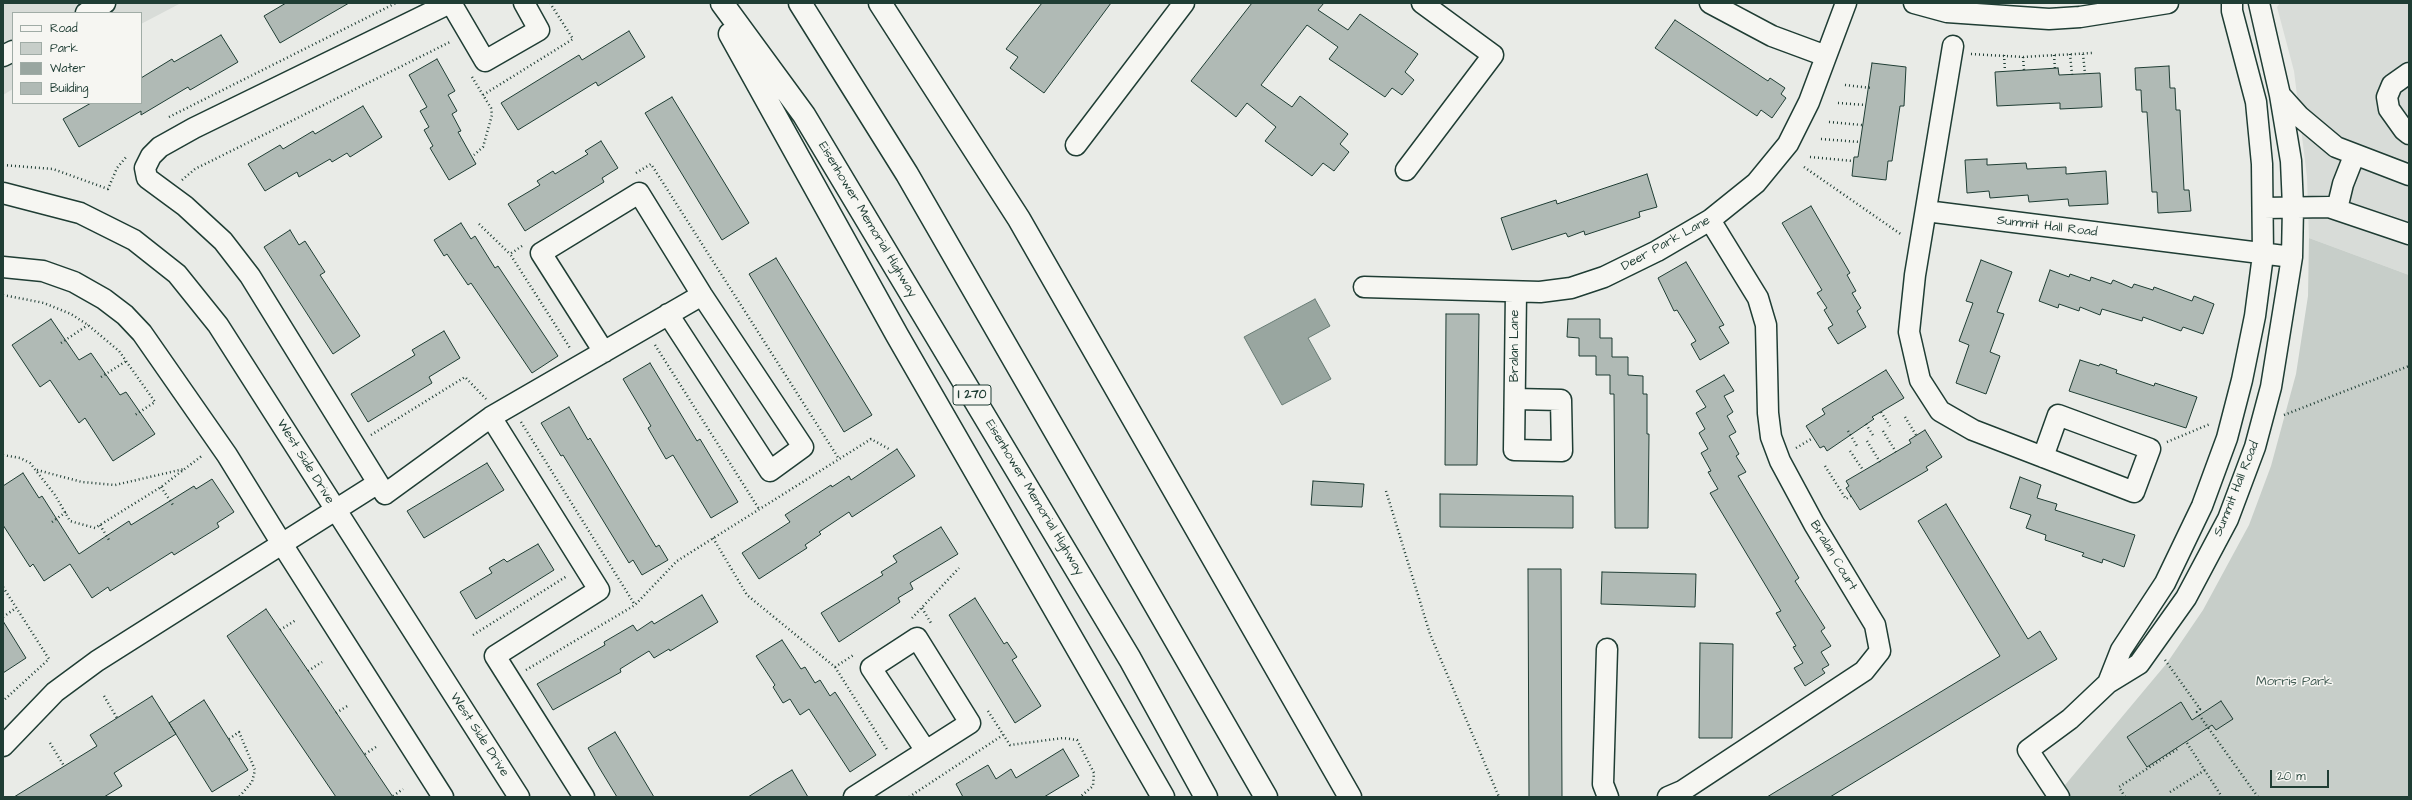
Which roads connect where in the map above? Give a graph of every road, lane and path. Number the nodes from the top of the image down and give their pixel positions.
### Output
1 (105, 3) edge
2 (450, 3) edge
3 (524, 3) edge
4 (713, 3) edge
5 (722, 3) edge
6 (800, 3) edge
7 (880, 3) edge
8 (1184, 3) edge
9 (1422, 3) edge
10 (1710, 3) edge
11 (1846, 3) edge
12 (1914, 3) edge
13 (2168, 3) edge
14 (2232, 3) edge
15 (2259, 3) edge
16 (88, 12) edge
17 (432, 12) junction
18 (450, 42) junction
19 (454, 49) dead end
20 (1953, 49) joint
21 (12, 52) edge
22 (2070, 54) junction
23 (2083, 54) junction
24 (2092, 54) dead end
25 (2054, 55) junction
26 (3, 56) edge
27 (1826, 56) junction
28 (2004, 56) junction
29 (2023, 57) junction
30 (2055, 69) dead end
31 (2024, 70) dead end
32 (2005, 71) dead end
33 (2085, 74) dead end
34 (2409, 74) edge
35 (471, 75) dead end
36 (2072, 75) dead end
37 (1845, 85) dead end
38 (1872, 88) dead end
39 (2280, 95) junction
40 (1838, 103) dead end
41 (1866, 105) dead end
42 (1829, 122) dead end
43 (1862, 125) dead end
44 (2409, 134) edge
45 (1821, 139) dead end
46 (1860, 142) dead end
47 (1076, 145) dead end
48 (474, 155) dead end
49 (2354, 156) junction
50 (1810, 157) dead end
51 (1853, 161) dead end
52 (1804, 167) dead end
53 (1406, 170) dead end
54 (2409, 175) edge
55 (631, 177) dead end
56 (176, 185) dead end
57 (3, 193) edge
58 (27, 199) junction
59 (3, 202) edge
60 (2293, 207) junction
61 (2264, 208) junction
62 (2337, 209) junction
63 (1926, 211) junction
64 (1710, 220) junction
65 (479, 224) dead end
66 (2409, 234) edge
67 (523, 245) dead end
68 (1920, 247) junction
69 (510, 254) junction
70 (2263, 255) junction
71 (2292, 257) junction
72 (3, 267) edge
73 (1364, 287) dead end
74 (1516, 292) junction
75 (3, 295) edge
76 (702, 295) junction
77 (668, 314) junction
78 (88, 325) junction
79 (651, 339) dead end
80 (61, 343) dead end
81 (604, 352) junction
82 (575, 355) dead end
83 (128, 360) junction
84 (2409, 366) edge
85 (101, 377) dead end
86 (1515, 399) dead end
87 (490, 410) junction
88 (1881, 412) dead end
89 (135, 414) dead end
90 (2233, 414) junction
91 (2279, 417) dead end
92 (518, 418) dead end
93 (1905, 418) dead end
94 (1866, 424) dead end
95 (1890, 426) dead end
96 (1848, 431) dead end
97 (1883, 431) dead end
98 (1916, 435) dead end
99 (370, 436) dead end
100 (1874, 437) dead end
101 (1814, 438) dead end
102 (1867, 440) dead end
103 (1857, 446) dead end
104 (889, 449) dead end
105 (2150, 449) junction
106 (1792, 450) dead end
107 (209, 451) dead end
108 (1850, 451) dead end
109 (1896, 452) dead end
110 (3, 455) edge
111 (2043, 457) junction
112 (839, 459) junction
113 (1880, 462) dead end
114 (1825, 466) dead end
115 (185, 469) junction
116 (36, 470) junction
117 (1863, 470) dead end
118 (378, 483) junction
119 (161, 487) junction
120 (1386, 491) dead end
121 (1851, 496) dead end
122 (174, 505) dead end
123 (759, 509) junction
124 (335, 510) junction
125 (66, 512) junction
126 (52, 522) dead end
127 (100, 524) junction
128 (713, 538) junction
129 (109, 540) dead end
130 (282, 544) junction
131 (959, 568) dead end
132 (564, 569) dead end
133 (3, 587) edge
134 (635, 605) junction
135 (16, 608) junction
136 (3, 617) edge
137 (296, 620) dead end
138 (907, 621) dead end
139 (280, 630) dead end
140 (473, 635) dead end
141 (1607, 649) dead end
142 (861, 650) dead end
143 (2164, 657) dead end
144 (322, 662) dead end
145 (835, 667) junction
146 (308, 671) dead end
147 (519, 675) dead end
148 (2108, 683) junction
149 (104, 696) dead end
150 (3, 700) edge
151 (349, 705) dead end
152 (336, 713) dead end
153 (117, 718) dead end
154 (229, 739) dead end
155 (50, 743) dead end
156 (2187, 743) dead end
157 (3, 746) edge
158 (376, 747) dead end
159 (2179, 748) dead end
160 (926, 750) junction
161 (889, 752) dead end
162 (365, 754) dead end
163 (64, 766) dead end
164 (2204, 770) junction
165 (403, 789) dead end
166 (2170, 792) dead end
167 (864, 794) edge
168 (393, 796) dead end
169 (239, 797) edge
170 (443, 797) edge
171 (519, 797) edge
172 (584, 797) edge
173 (909, 797) edge
174 (1080, 797) edge
175 (1163, 797) edge
176 (1206, 797) edge
177 (1266, 797) edge
178 (1350, 797) edge
179 (1499, 797) edge
180 (1608, 797) edge
181 (1668, 797) edge
182 (2059, 797) edge
183 (2125, 797) edge
184 (2222, 797) edge
185 (2258, 797) edge

1 - 16 street
2 - 3 street
2 - 17 street
4 - 175 highway
5 - 176 highway, Eisenhower Memorial Highway / I 270
6 - 177 highway
7 - 178 highway
8 - 47 street
9 - 53 street
10 - 27 street
11 - 27 street, Deer Park Lane
12 - 13 street
14 - 61 street, Summit Hall Road
15 - 39 street, Summit Hall Road
17 - 18 path
17 - 118 street
18 - 19 path
18 - 56 path
20 - 28 path
20 - 63 street
21 - 26 street
22 - 23 path
22 - 25 path
22 - 36 path
23 - 24 path
23 - 33 path
25 - 29 path
25 - 30 path
27 - 64 street, Deer Park Lane
28 - 29 path
28 - 32 path
29 - 31 path
34 - 44 street
35 - 48 path
37 - 38 path
39 - 49 street
39 - 60 street, Summit Hall Road
40 - 41 path
42 - 43 path
45 - 46 path
49 - 54 street
49 - 62 street
50 - 51 path
52 - 68 path
55 - 112 path
57 - 58 street, West Side Drive
58 - 59 street, West Side Drive
58 - 124 street, West Side Drive
60 - 61 street
60 - 62 street
60 - 71 street, Summit Hall Road
61 - 70 street, Summit Hall Road
62 - 66 street
63 - 68 street
63 - 70 street, Summit Hall Road
64 - 74 street, Deer Park Lane
64 - 181 street, Bralan Court
65 - 69 path
67 - 69 path
68 - 111 street
69 - 82 path
70 - 71 street, Summit Hall Road
70 - 90 street, Summit Hall Road
71 - 148 street, Summit Hall Road
72 - 130 street
73 - 74 street, Deer Park Lane
74 - 86 street, Bralan Lane
75 - 78 path
76 - 77 street
76 - 77 street
76 - 81 street
77 - 81 street
78 - 80 path
78 - 83 path
79 - 123 path
81 - 87 street
83 - 85 path
83 - 89 path
84 - 91 path
87 - 99 path
87 - 118 street
87 - 172 street
88 - 95 path
90 - 105 path
90 - 148 street, Summit Hall Road
92 - 134 path
93 - 98 path
94 - 100 path
96 - 103 path
97 - 109 path
101 - 106 path
102 - 113 path
104 - 112 path
105 - 111 street
105 - 111 street
107 - 115 path
108 - 117 path
110 - 116 path
112 - 123 path
114 - 121 path
115 - 116 path
115 - 119 path
116 - 125 path
118 - 124 street
119 - 122 path
119 - 127 path
120 - 179 path
123 - 128 path
124 - 130 street
124 - 171 street, West Side Drive
125 - 126 path
125 - 127 path
127 - 129 path
128 - 134 path
128 - 145 path
130 - 157 street
130 - 170 street
131 - 138 path
132 - 140 path
133 - 135 path
134 - 147 path
135 - 136 path
135 - 150 path
137 - 139 path
141 - 180 street
142 - 145 path
143 - 185 path
144 - 146 path
145 - 161 path
148 - 182 street, Summit Hall Road
149 - 153 path
151 - 152 path
154 - 169 path
155 - 163 path
156 - 164 path
158 - 162 path
159 - 183 path
160 - 160 street
160 - 167 street
164 - 166 path
164 - 184 path
165 - 168 path
173 - 174 path

